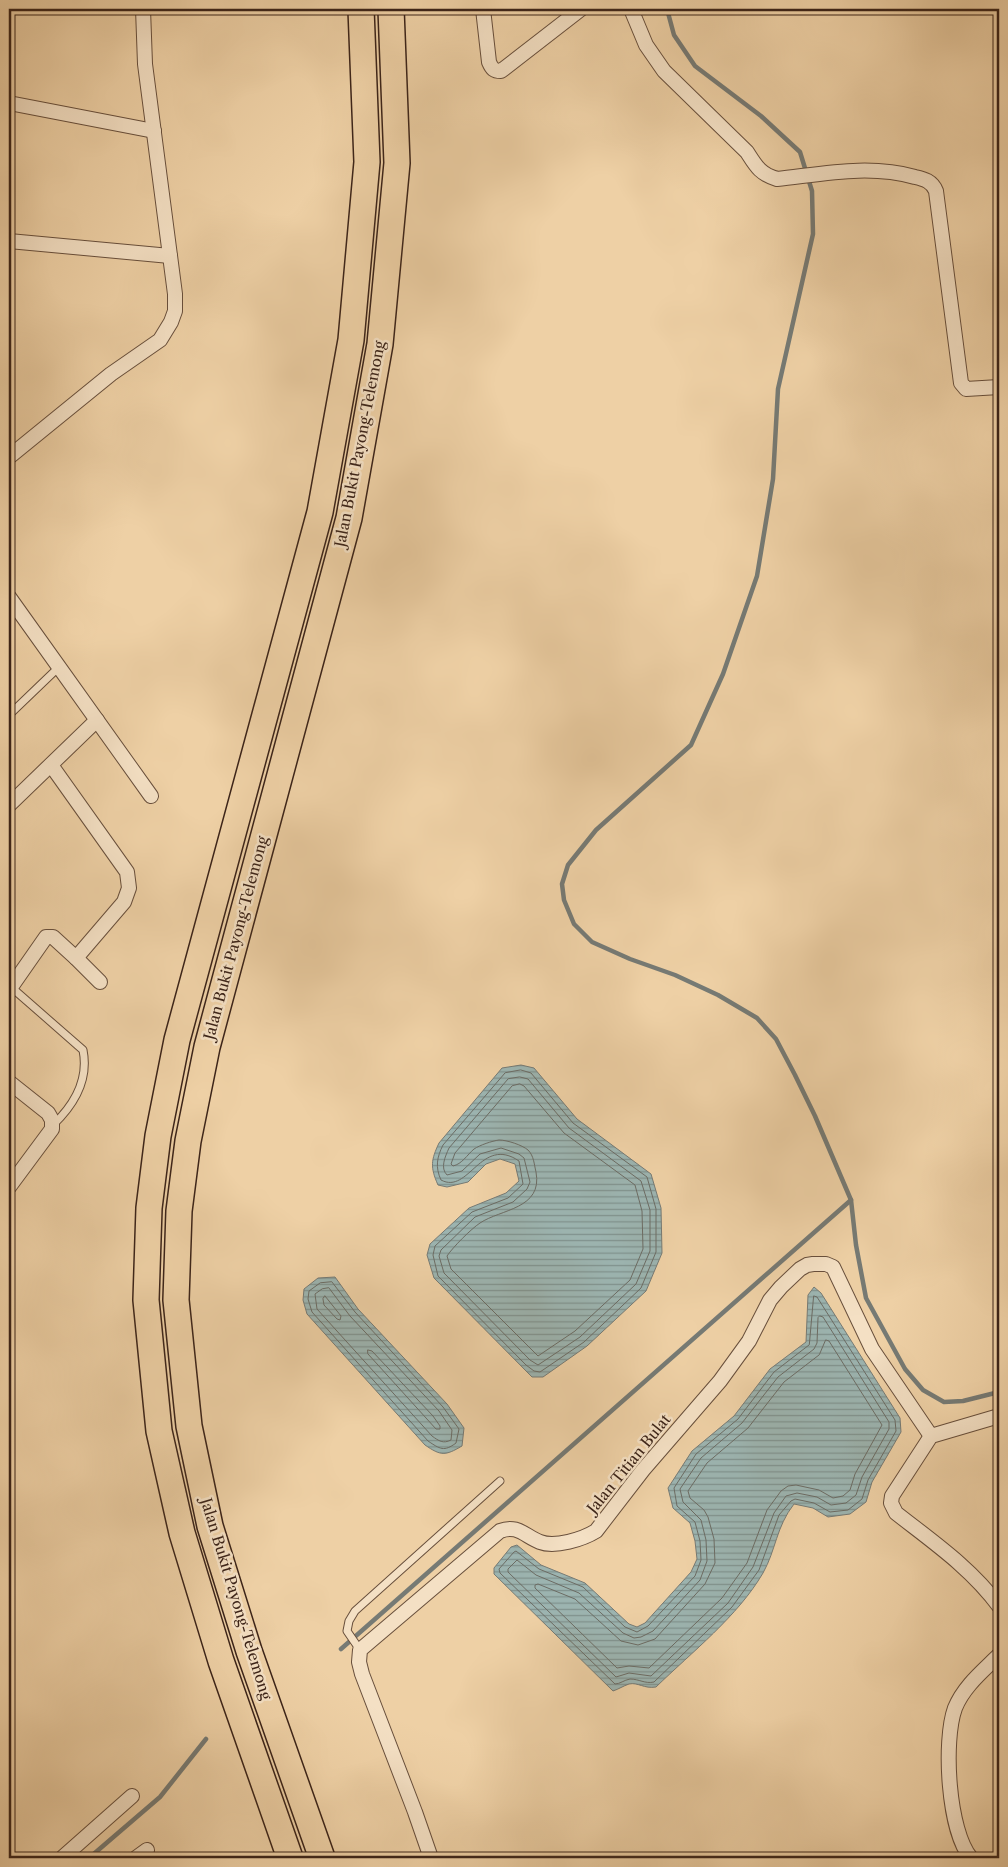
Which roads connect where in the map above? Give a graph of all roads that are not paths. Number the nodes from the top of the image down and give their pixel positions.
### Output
1 (143, 9) edge
2 (361, 9) edge
3 (391, 9) edge
4 (483, 9) edge
5 (581, 9) edge
6 (631, 9) edge
7 (9, 103) edge
8 (154, 131) junction
9 (9, 241) edge
10 (170, 256) junction
11 (999, 387) edge
12 (9, 457) edge
13 (9, 597) edge
14 (13, 615) edge
15 (59, 667) junction
16 (9, 715) edge
17 (97, 720) junction
18 (50, 765) junction
19 (151, 796) dead end
20 (9, 805) edge
21 (76, 958) junction
22 (100, 982) dead end
23 (10, 989) edge
24 (9, 1082) edge
25 (51, 1119) junction
26 (13, 1172) edge
27 (9, 1188) edge
28 (999, 1416) edge
29 (931, 1436) junction
30 (500, 1481) dead end
31 (999, 1606) edge
32 (360, 1650) junction
33 (999, 1655) edge
34 (132, 1796) dead end
35 (147, 1850) dead end
36 (62, 1858) edge
37 (136, 1858) edge
38 (290, 1858) edge
39 (322, 1858) edge
40 (431, 1858) edge
41 (971, 1858) edge

1 - 8 street
2 - 38 highway, Jalan Bukit Payong-Telemong
3 - 39 highway, Jalan Bukit Payong-Telemong
4 - 5 street
6 - 11 street
7 - 8 street
8 - 10 street
9 - 10 street
10 - 12 street
13 - 14 street
14 - 15 street
15 - 16 lane
15 - 17 street
17 - 18 street
17 - 19 street
18 - 20 street
18 - 21 street
21 - 22 street
21 - 23 street
23 - 25 lane
24 - 25 street
25 - 26 street
26 - 27 street
28 - 29 street
29 - 31 street
29 - 32 street, Jalan Titian Bulat
30 - 32 lane
32 - 40 street
33 - 41 street
34 - 36 street
35 - 37 street

